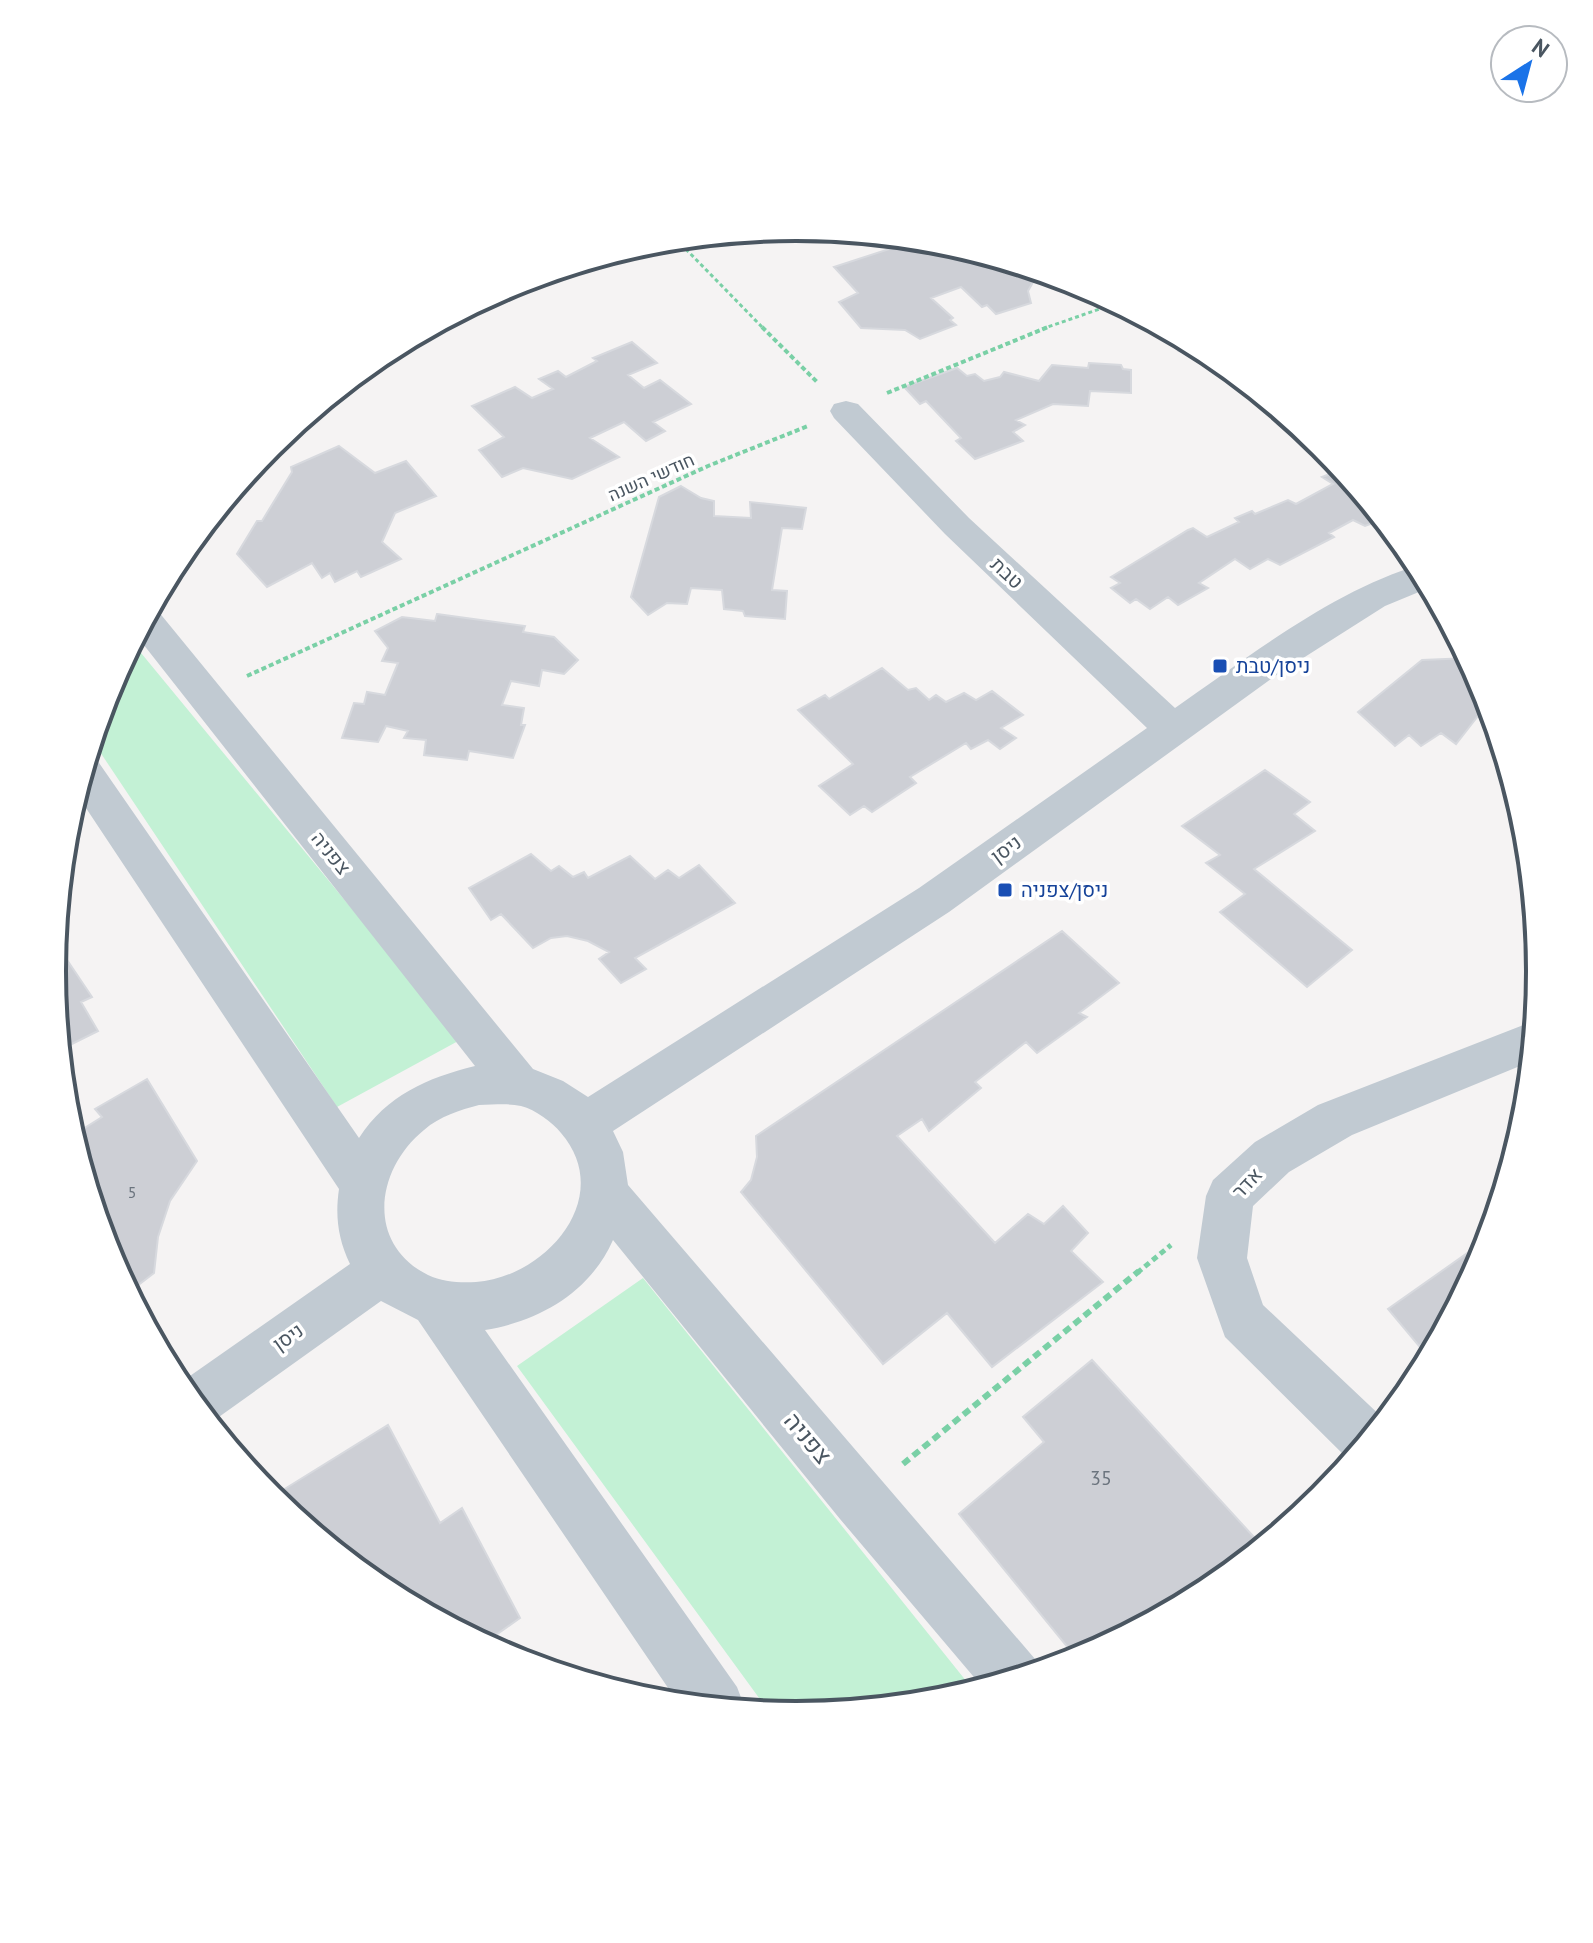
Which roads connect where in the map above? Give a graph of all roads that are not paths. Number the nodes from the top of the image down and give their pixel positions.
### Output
1 (846, 411) road end
2 (1413, 581) edge
3 (152, 628) edge
4 (1173, 730) junction
5 (91, 783) edge
6 (1523, 1044) edge
7 (518, 1085) junction
8 (585, 1124) junction
9 (362, 1182) junction
10 (605, 1194) junction
11 (382, 1271) junction
12 (436, 1303) junction
13 (203, 1397) edge
14 (1361, 1434) edge
15 (1006, 1671) edge
16 (708, 1697) edge

1 - 4 street, טבת
2 - 4 street, ניסן
3 - 7 street, צפניה
4 - 8 street, ניסן
5 - 9 street
6 - 14 street, אדר
7 - 8 street
7 - 9 street
8 - 10 street
9 - 11 street
10 - 12 street
10 - 15 street, צפניה
11 - 12 street
11 - 13 street, ניסן
12 - 16 street

